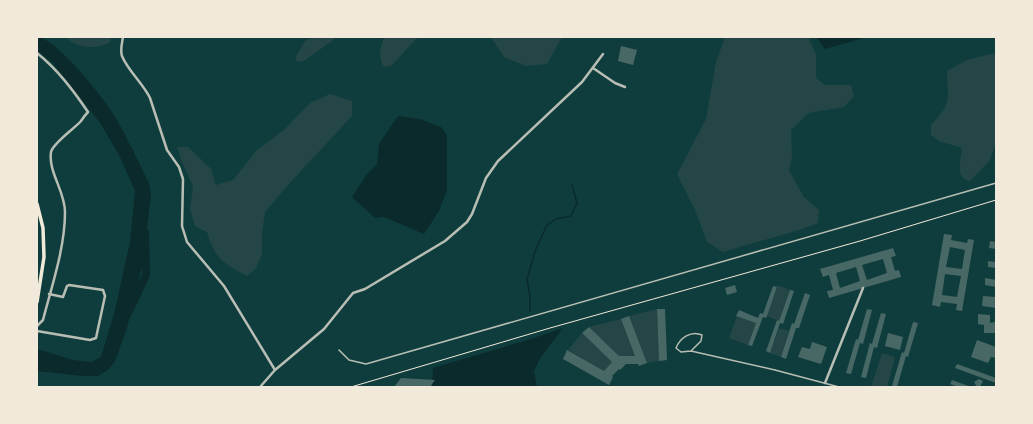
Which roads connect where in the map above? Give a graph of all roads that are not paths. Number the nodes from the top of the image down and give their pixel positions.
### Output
1 (123, 37) edge
2 (37, 53) edge
3 (603, 54) dead end
4 (593, 68) junction
5 (625, 87) dead end
6 (996, 184) edge
7 (37, 204) edge
8 (863, 288) dead end
9 (50, 294) junction
10 (37, 302) edge
11 (37, 326) edge
12 (37, 330) edge
13 (339, 350) dead end
14 (691, 351) junction
15 (275, 370) junction
16 (825, 383) junction
17 (260, 387) edge
18 (840, 387) edge

1 - 15 street
2 - 9 street
3 - 4 street
4 - 5 street
4 - 15 street
6 - 13 lane
7 - 10 main road
8 - 16 street
9 - 11 street
9 - 12 street
14 - 14 lane
14 - 16 lane
15 - 17 street
16 - 18 lane

